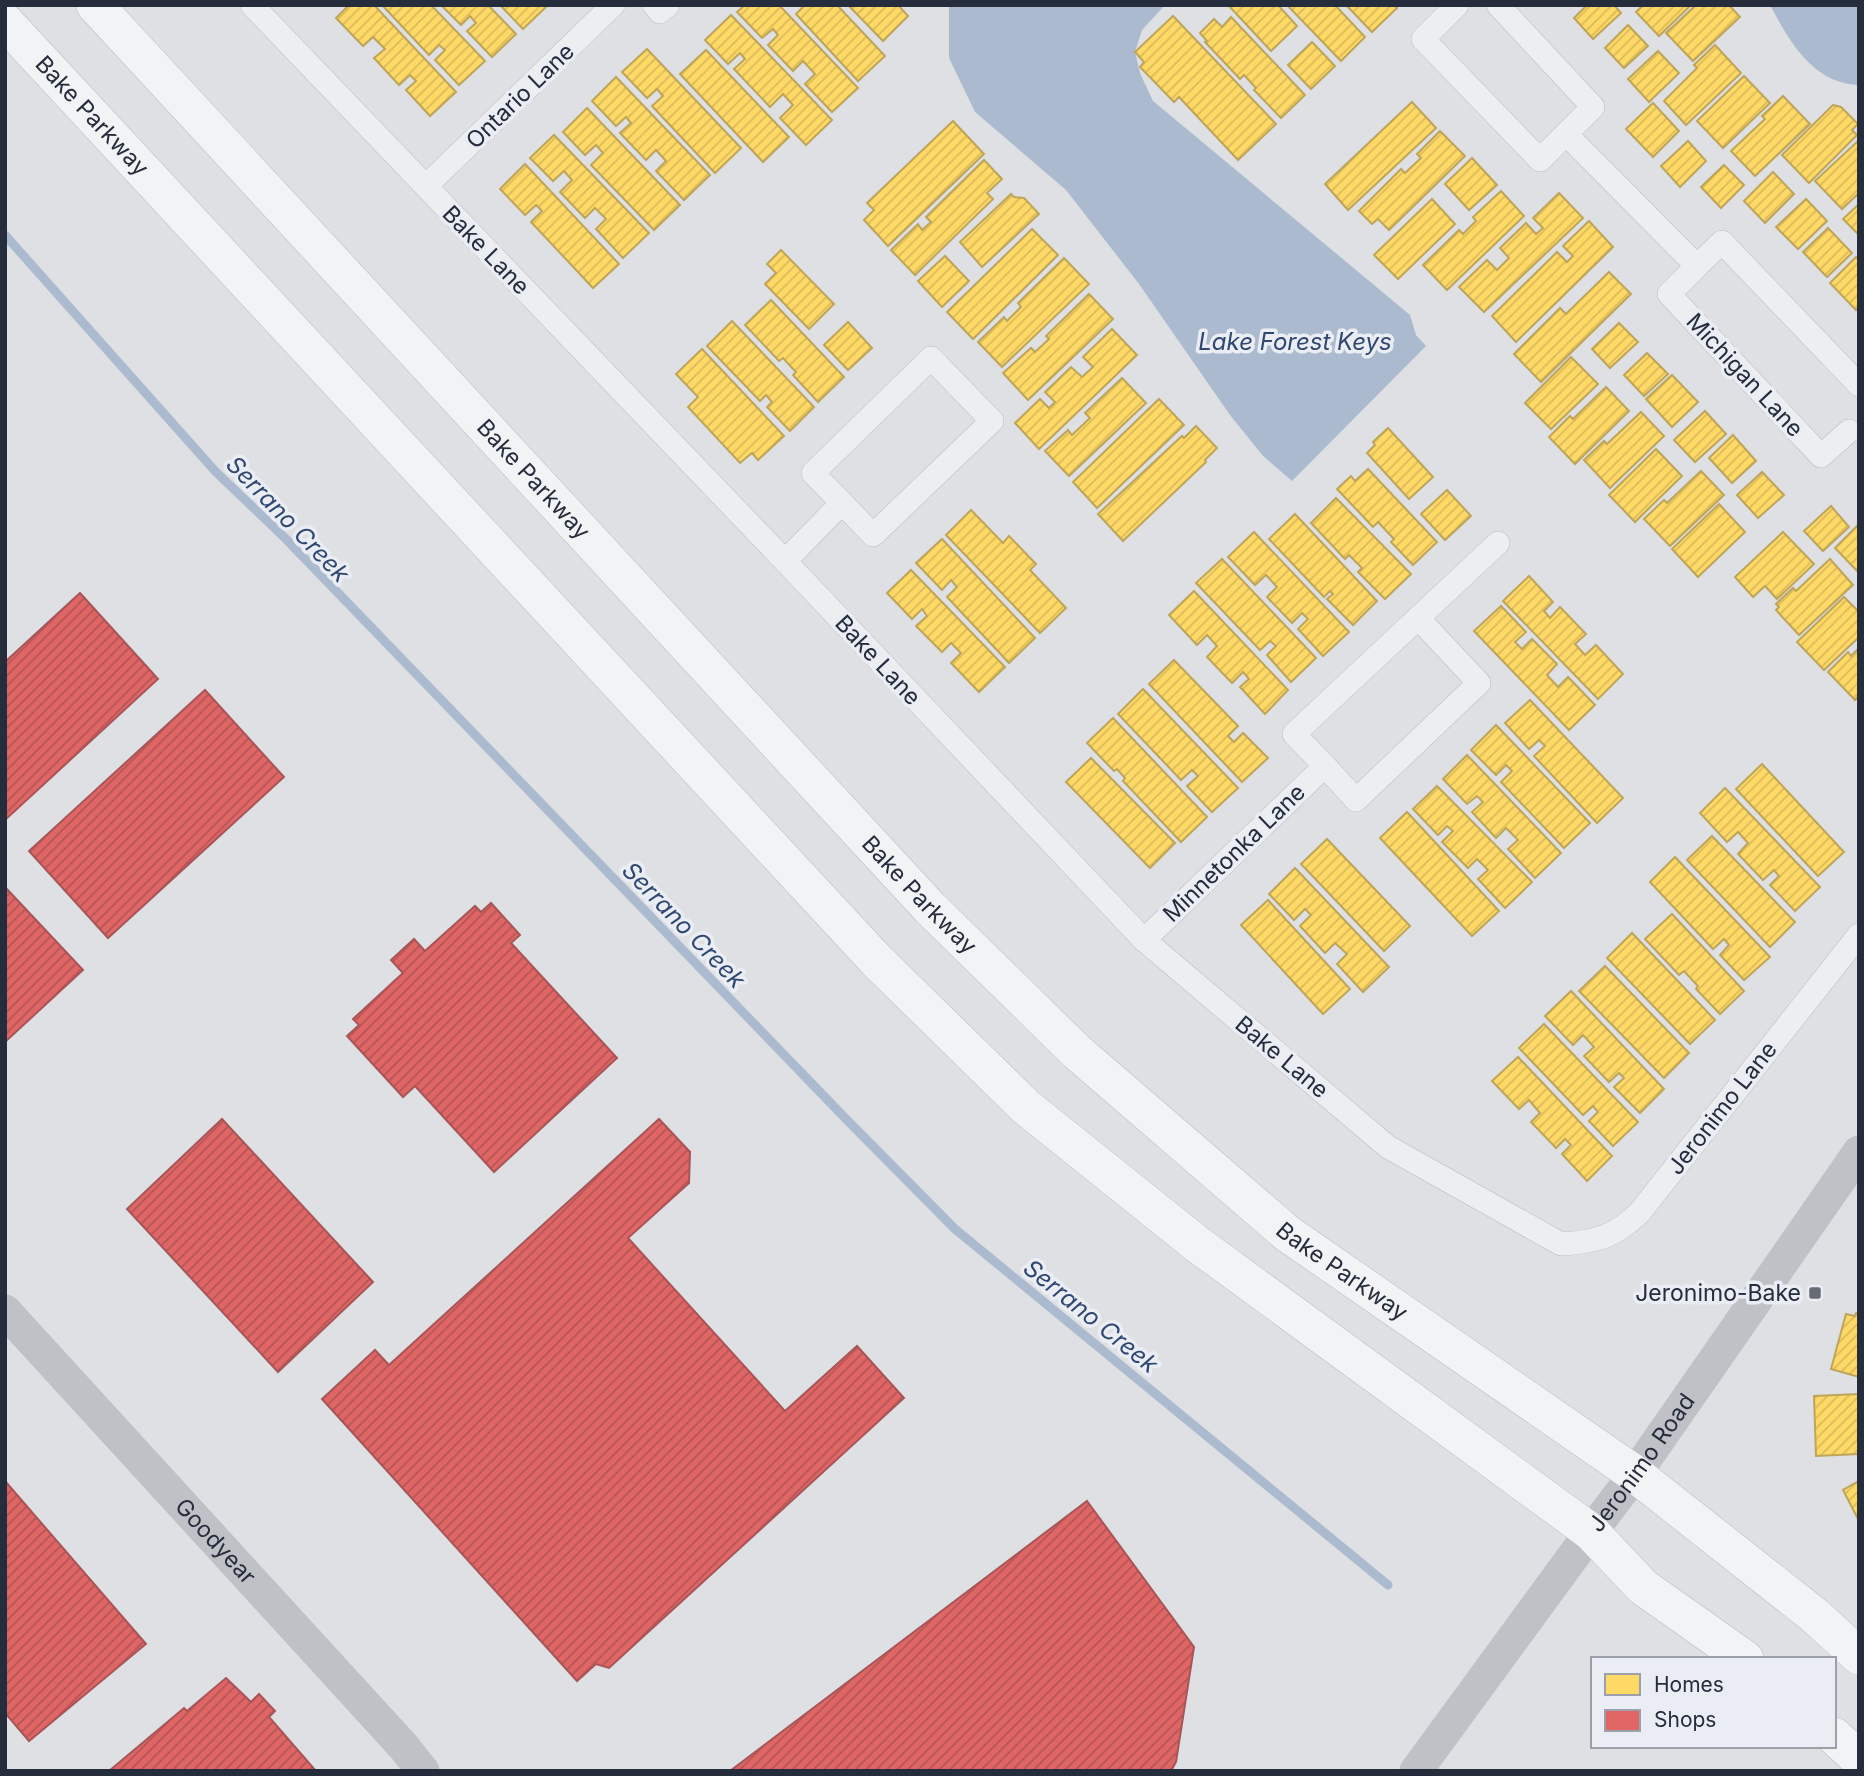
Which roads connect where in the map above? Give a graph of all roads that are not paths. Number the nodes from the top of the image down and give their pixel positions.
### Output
1 (95, 5) edge
2 (252, 5) edge
3 (613, 5) edge
4 (654, 5) edge
5 (668, 5) edge
6 (1457, 5) edge
7 (1498, 5) edge
8 (5, 22) edge
9 (1566, 134) junction
10 (426, 186) junction
11 (1698, 266) junction
12 (1859, 385) edge
13 (1855, 431) edge
14 (842, 503) junction
15 (1498, 543) dead end
16 (785, 561) junction
17 (1418, 618) junction
18 (1325, 766) junction
19 (1859, 935) edge
20 (1144, 940) junction
21 (1859, 1152) edge
22 (1561, 1244) joint
23 (5, 1311) edge
24 (1635, 1474) junction
25 (1591, 1532) junction
26 (1859, 1656) edge
27 (1742, 1657) edge
28 (1836, 1739) edge
29 (1859, 1759) edge
30 (423, 1771) edge
31 (1416, 1771) edge

1 - 24 main road, Bake Parkway
2 - 10 street, Bake Lane
3 - 10 street, Ontario Lane
4 - 5 street
6 - 9 street
7 - 9 street
8 - 25 main road, Bake Parkway
9 - 11 street
10 - 16 street, Bake Lane
11 - 12 street, Michigan Lane
11 - 13 street, Michigan Lane
14 - 14 street
14 - 16 street
15 - 17 street
16 - 20 street, Bake Lane
17 - 18 street, Minnetonka Lane
17 - 18 street, Minnetonka Lane
18 - 20 street, Minnetonka Lane
19 - 22 street, Jeronimo Lane
20 - 22 street, Bake Lane
21 - 24 main road, Jeronimo Road
23 - 30 main road, Goodyear
24 - 25 main road, Jeronimo Road
24 - 26 main road, Bake Parkway
25 - 27 main road, Bake Parkway
25 - 31 main road, Jeronimo Road
28 - 29 main road

